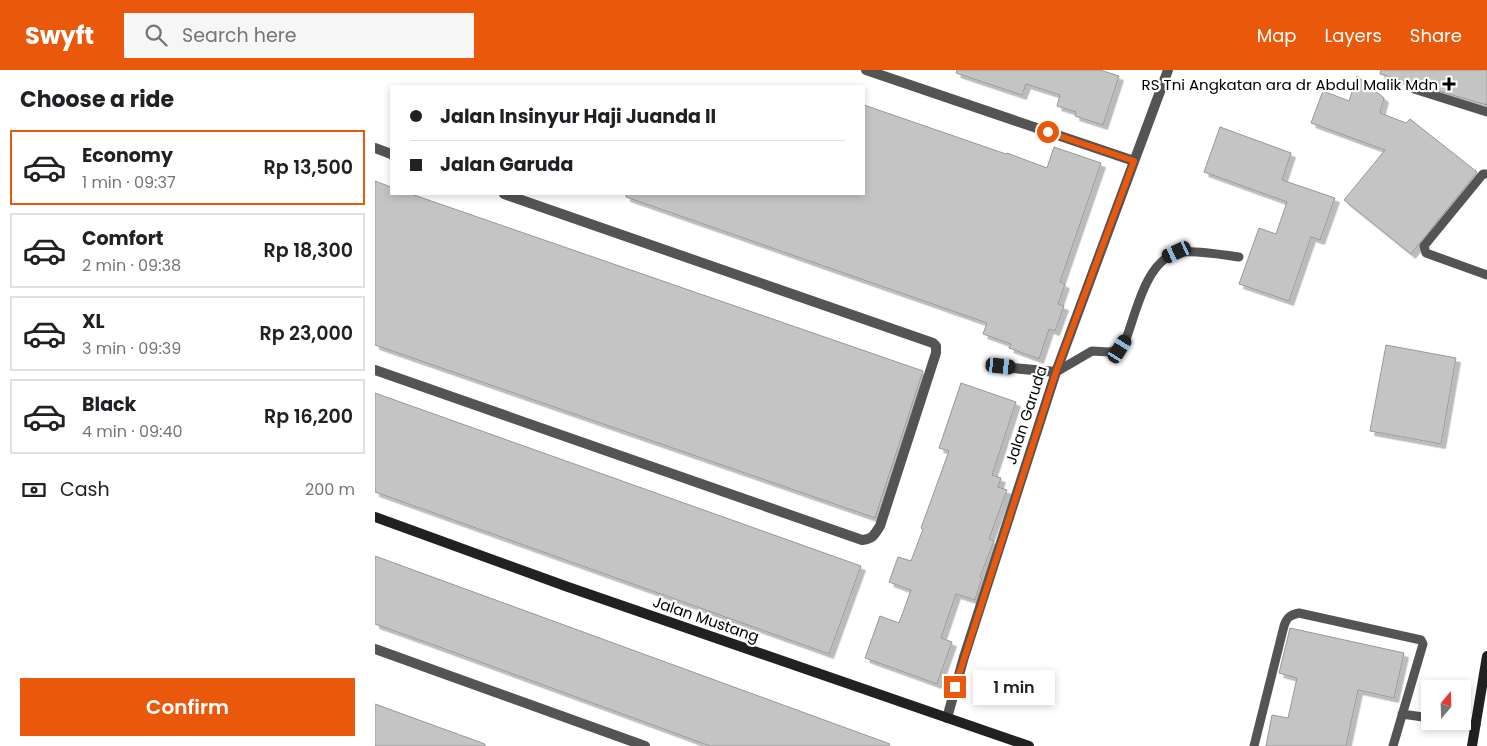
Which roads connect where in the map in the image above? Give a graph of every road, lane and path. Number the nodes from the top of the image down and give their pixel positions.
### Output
1 (866, 70) edge
2 (1168, 70) edge
3 (1413, 89) dead end
4 (1487, 112) edge
5 (375, 148) edge
6 (390, 154) edge
7 (1134, 161) junction
8 (1487, 174) edge
9 (507, 195) edge
10 (1239, 256) dead end
11 (1487, 275) edge
12 (1001, 366) dead end
13 (375, 370) edge
14 (1056, 372) junction
15 (375, 517) edge
16 (375, 648) edge
17 (1487, 656) edge
18 (1402, 714) junction
19 (1421, 717) edge
20 (947, 718) junction
21 (1471, 724) edge
22 (1476, 725) junction
23 (645, 746) edge
24 (1029, 746) edge
25 (1255, 746) edge
26 (1393, 746) edge
27 (1472, 746) edge

1 - 7 street
2 - 7 street, Jalan Garuda
3 - 4 lane
5 - 6 street
7 - 14 street, Jalan Garuda
8 - 11 lane
9 - 13 street
10 - 14 lane
12 - 14 street
14 - 20 street, Jalan Garuda
15 - 20 main road, Jalan Mustang
16 - 23 street
17 - 22 main road
18 - 19 lane
18 - 25 lane
18 - 26 lane
20 - 24 main road, Jalan Mustang
21 - 22 lane
22 - 27 main road

